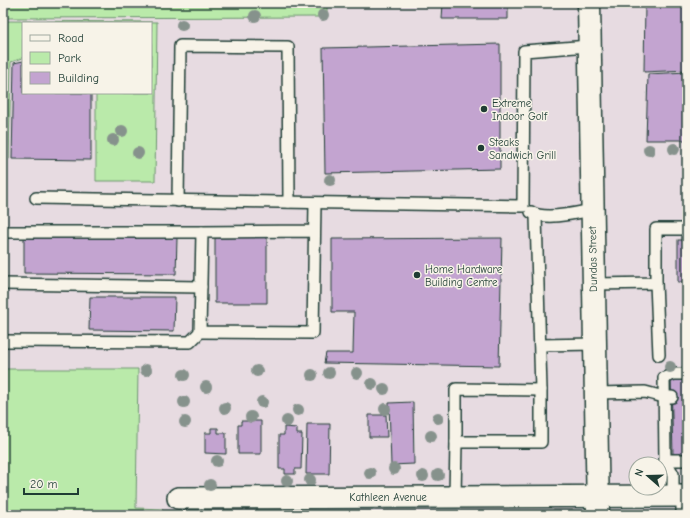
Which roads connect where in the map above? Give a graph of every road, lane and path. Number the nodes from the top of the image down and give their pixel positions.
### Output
1 (588, 3) edge
2 (589, 46) junction
3 (36, 198) dead end
4 (178, 201) junction
5 (289, 202) junction
6 (315, 203) junction
7 (523, 206) junction
8 (592, 210) junction
9 (536, 216) junction
10 (687, 229) edge
11 (314, 231) junction
12 (3, 232) edge
13 (202, 232) junction
14 (656, 283) junction
15 (3, 284) edge
16 (594, 284) junction
17 (201, 287) junction
18 (200, 332) junction
19 (3, 341) edge
20 (595, 344) junction
21 (540, 345) junction
22 (658, 355) dead end
23 (687, 374) edge
24 (541, 390) junction
25 (596, 393) junction
26 (668, 397) junction
27 (456, 442) junction
28 (666, 456) edge
29 (668, 460) edge
30 (687, 460) edge
31 (668, 466) edge
32 (455, 496) junction
33 (178, 498) dead end
34 (681, 501) edge
35 (598, 506) edge

1 - 2 main road, Dundas Street
2 - 7 lane
2 - 8 main road, Dundas Street
3 - 4 lane
4 - 5 lane
4 - 5 lane
5 - 6 lane
6 - 7 lane
6 - 11 lane
7 - 9 lane
8 - 9 lane
8 - 16 main road, Dundas Street
9 - 21 lane
10 - 14 lane
11 - 13 lane
11 - 18 lane
12 - 13 lane
13 - 17 lane
14 - 16 lane
14 - 22 lane
15 - 17 lane
16 - 20 main road, Dundas Street
17 - 18 lane
18 - 19 lane
20 - 21 lane
20 - 25 main road, Dundas Street
21 - 24 lane
23 - 26 lane
24 - 27 lane
24 - 27 lane
25 - 26 lane
25 - 35 main road, Dundas Street
26 - 28 lane
27 - 32 lane
29 - 30 lane
31 - 34 lane
32 - 33 street, Kathleen Avenue
32 - 35 street, Kathleen Avenue
34 - 35 street, Kathleen Avenue

